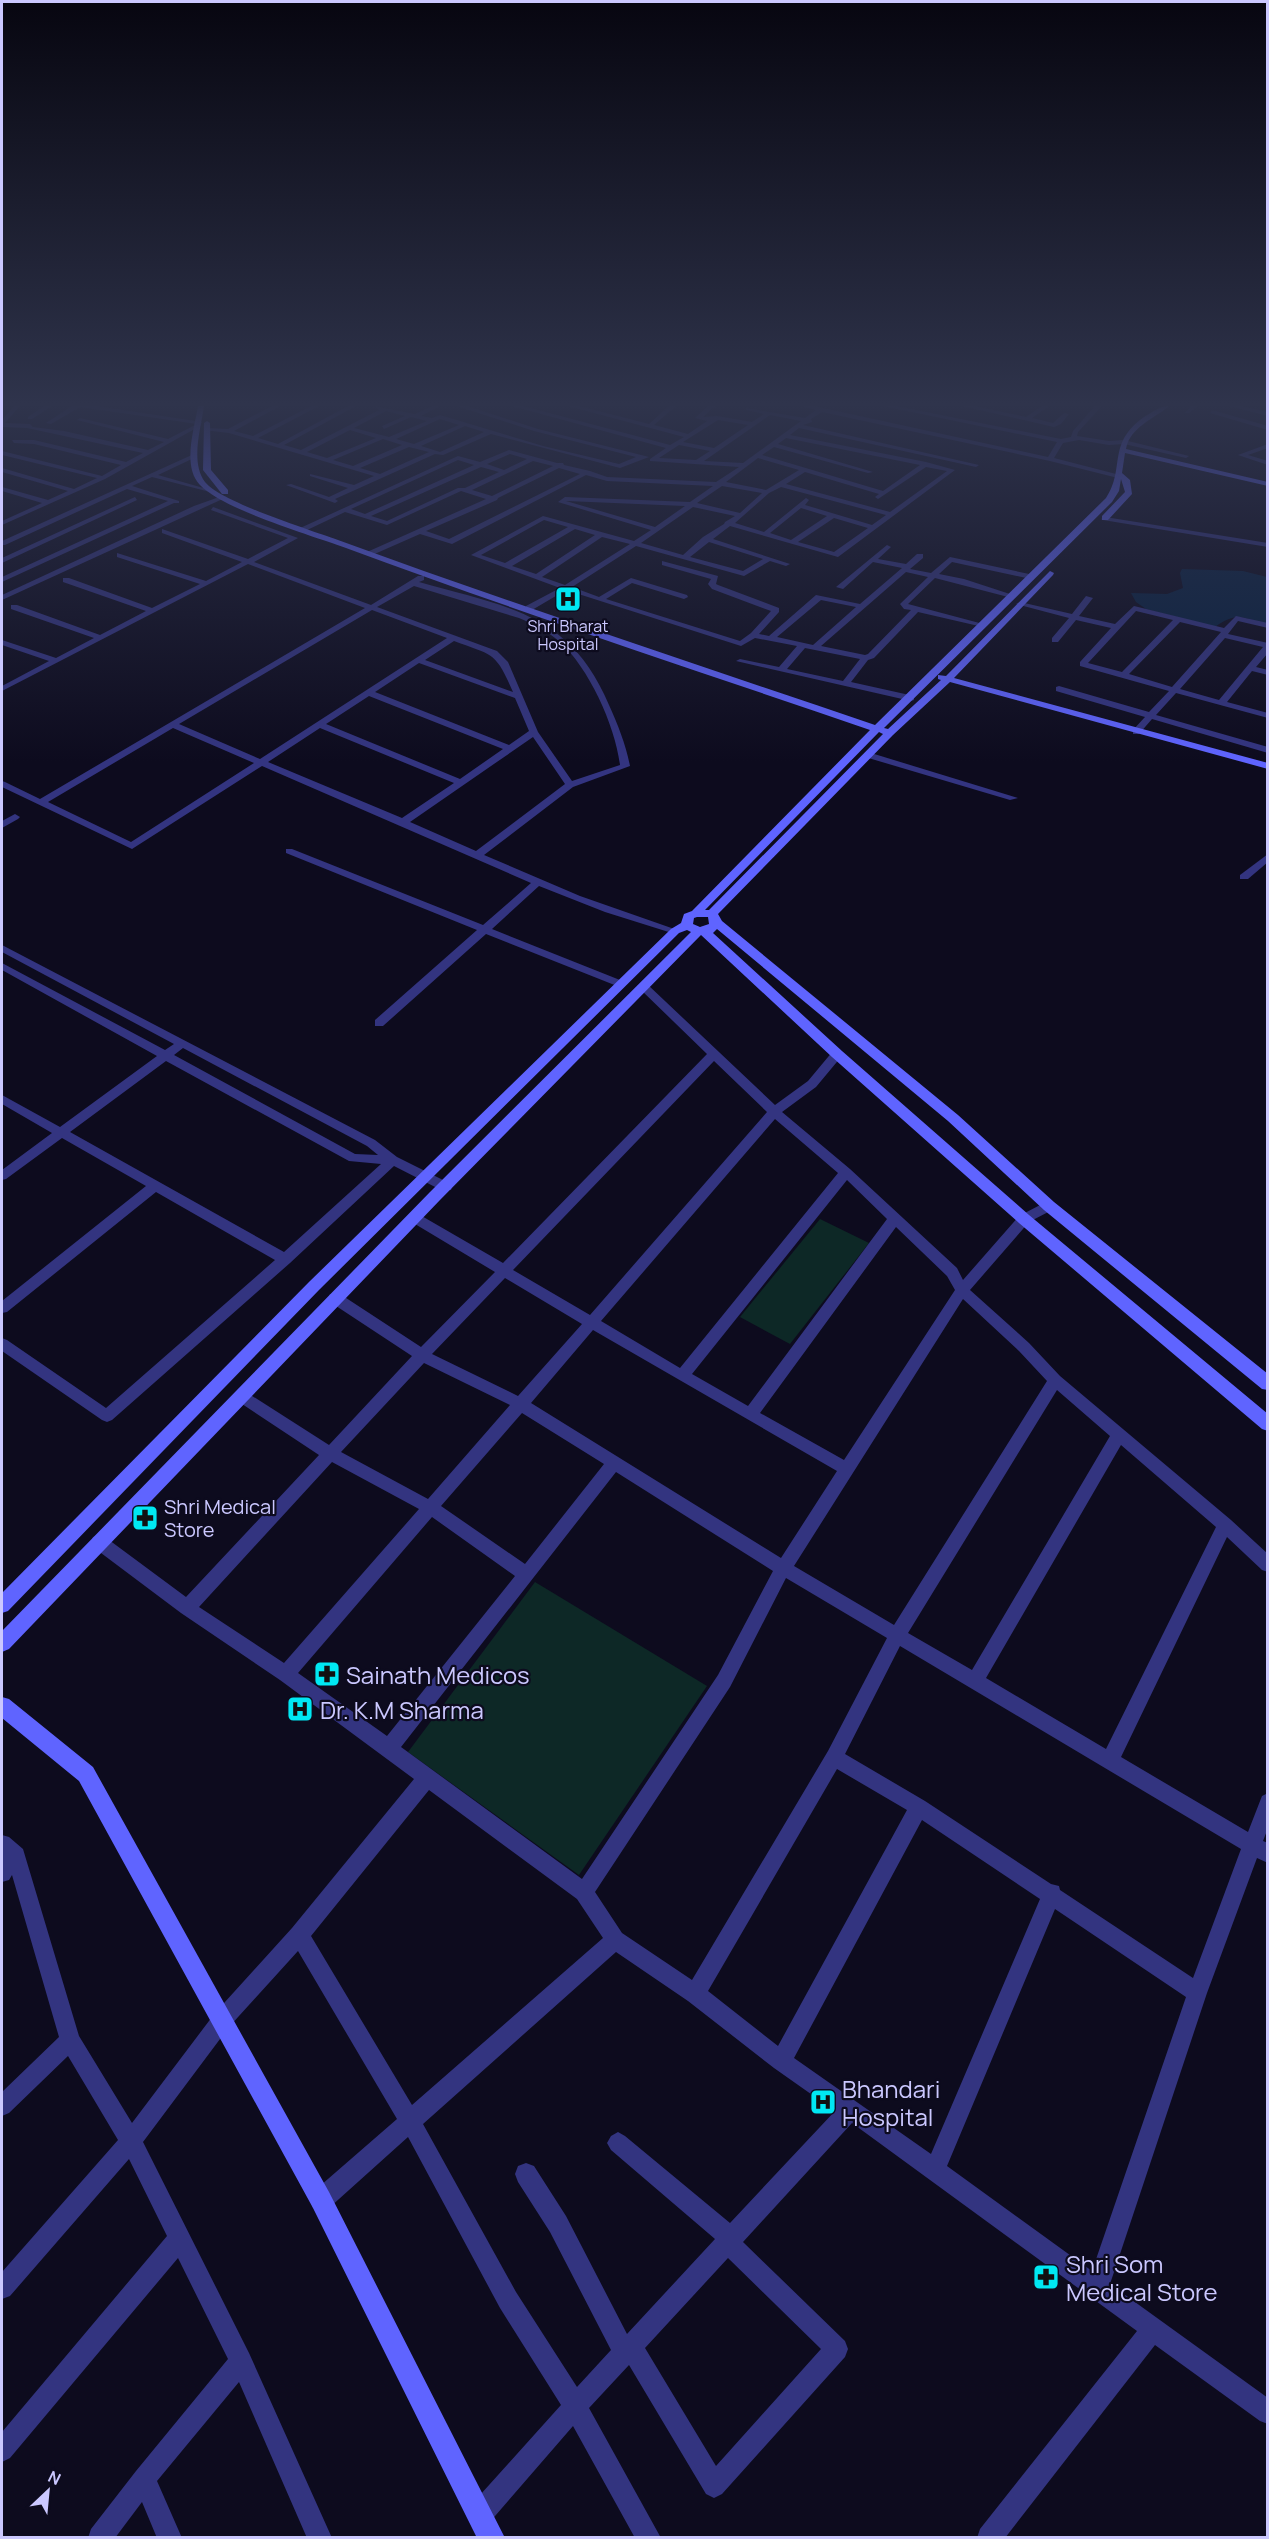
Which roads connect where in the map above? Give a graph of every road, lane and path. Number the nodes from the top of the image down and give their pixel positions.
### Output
1 (43, 524) edge
2 (70, 524) edge
3 (81, 524) edge
4 (122, 524) edge
5 (158, 524) edge
6 (256, 524) edge
7 (289, 524) edge
8 (312, 524) edge
9 (432, 524) edge
10 (484, 524) edge
11 (531, 524) edge
12 (565, 524) edge
13 (639, 524) edge
14 (661, 524) edge
15 (726, 524) edge
16 (733, 524) edge
17 (777, 524) edge
18 (819, 524) edge
19 (865, 524) edge
20 (876, 524) edge
21 (1084, 524) edge
22 (1100, 524) edge
23 (1139, 524) edge
24 (78, 526) junction
25 (573, 527) junction
26 (873, 527) junction
27 (302, 529) junction
28 (655, 529) junction
29 (165, 531) dead end
30 (418, 531) junction
31 (105, 532) junction
32 (600, 534) junction
33 (765, 534) junction
34 (129, 538) junction
35 (706, 539) junction
36 (793, 542) junction
37 (2, 543) edge
38 (635, 544) junction
39 (1268, 545) edge
40 (887, 547) dead end
41 (487, 548) junction
42 (499, 552) dead end
43 (370, 554) junction
44 (120, 555) dead end
45 (509, 556) dead end
46 (686, 556) junction
47 (921, 556) dead end
48 (519, 558) junction
49 (769, 559) junction
50 (873, 560) junction
51 (2, 561) edge
52 (248, 561) junction
53 (665, 563) dead end
54 (786, 564) dead end
55 (978, 565) junction
56 (506, 566) junction
57 (2, 568) edge
58 (906, 568) junction
59 (17, 573) junction
60 (426, 575) junction
61 (932, 575) junction
62 (537, 577) junction
63 (1031, 577) junction
64 (2, 580) edge
65 (66, 580) dead end
66 (961, 581) junction
67 (206, 583) junction
68 (413, 583) junction
69 (840, 586) dead end
70 (567, 589) junction
71 (1012, 596) junction
72 (684, 597) dead end
73 (2, 598) edge
74 (1089, 598) dead end
75 (600, 600) junction
76 (1020, 604) junction
77 (861, 606) junction
78 (14, 607) dead end
79 (371, 608) junction
80 (529, 608) junction
81 (917, 609) junction
82 (153, 611) junction
83 (1074, 617) junction
84 (1177, 620) junction
85 (983, 626) junction
86 (1268, 626) edge
87 (1116, 627) junction
88 (1224, 633) junction
89 (754, 635) junction
90 (454, 637) junction
91 (101, 638) junction
92 (771, 638) junction
93 (1055, 640) dead end
94 (2, 642) edge
95 (803, 645) junction
96 (1268, 646) edge
97 (815, 647) junction
98 (865, 658) junction
99 (418, 660) junction
100 (740, 660) dead end
101 (56, 661) junction
102 (1250, 668) junction
103 (782, 669) junction
104 (1268, 673) edge
105 (933, 675) junction
106 (1124, 675) junction
107 (948, 679) junction
108 (846, 683) junction
109 (2, 689) edge
110 (1059, 689) dead end
111 (1172, 690) junction
112 (368, 692) junction
113 (516, 696) junction
114 (911, 698) junction
115 (1220, 704) junction
116 (1150, 716) junction
117 (1268, 716) edge
118 (318, 723) junction
119 (173, 724) junction
120 (878, 729) junction
121 (534, 732) junction
122 (1136, 732) junction
123 (890, 733) junction
124 (508, 748) junction
125 (1268, 750) edge
126 (868, 756) junction
127 (261, 764) junction
128 (1268, 766) edge
129 (460, 782) junction
130 (2, 784) edge
131 (570, 785) junction
132 (1013, 798) dead end
133 (40, 803) junction
134 (15, 817) dead end
135 (403, 822) junction
136 (2, 825) edge
137 (289, 851) dead end
138 (477, 855) junction
139 (1268, 857) edge
140 (1244, 877) dead end
141 (537, 883) junction
142 (714, 918) junction
143 (692, 926) junction
144 (484, 928) junction
145 (2, 948) edge
146 (2, 966) edge
147 (621, 984) junction
148 (643, 986) junction
149 (379, 1023) dead end
150 (182, 1043) junction
151 (714, 1054) junction
152 (837, 1054) junction
153 (165, 1057) junction
154 (2, 1099) edge
155 (774, 1112) junction
156 (61, 1133) junction
157 (393, 1160) junction
158 (846, 1172) junction
159 (2, 1176) edge
160 (425, 1177) junction
161 (155, 1186) junction
162 (446, 1187) junction
163 (1049, 1206) junction
164 (415, 1218) junction
165 (895, 1218) junction
166 (1024, 1219) junction
167 (285, 1259) junction
168 (503, 1271) junction
169 (962, 1290) junction
170 (335, 1298) junction
171 (2, 1308) edge
172 (591, 1322) junction
173 (2, 1344) edge
174 (422, 1355) junction
175 (682, 1376) junction
176 (1055, 1380) junction
177 (1268, 1384) edge
178 (241, 1396) junction
179 (519, 1403) junction
180 (750, 1415) junction
181 (1268, 1424) edge
182 (1119, 1435) junction
183 (330, 1454) junction
184 (615, 1462) junction
185 (846, 1468) junction
186 (431, 1508) junction
187 (1225, 1525) junction
188 (99, 1542) junction
189 (1268, 1565) edge
190 (783, 1568) junction
191 (525, 1573) junction
192 (2, 1605) edge
193 (187, 1608) junction
194 (897, 1635) junction
195 (2, 1643) edge
196 (286, 1674) junction
197 (975, 1681) junction
198 (2, 1706) edge
199 (389, 1748) junction
200 (834, 1757) junction
201 (1110, 1762) junction
202 (427, 1778) junction
203 (1268, 1802) edge
204 (919, 1807) junction
205 (9, 1850) edge
206 (1259, 1850) edge
207 (2, 1873) edge
208 (584, 1892) junction
209 (1052, 1893) junction
210 (299, 1935) junction
211 (615, 1940) junction
212 (1197, 1993) junction
213 (695, 1994) junction
214 (222, 2020) junction
215 (70, 2040) junction
216 (781, 2061) junction
217 (2, 2106) edge
218 (851, 2109) junction
219 (410, 2121) junction
220 (131, 2141) junction
221 (618, 2143) dead end
222 (934, 2170) junction
223 (526, 2174) dead end
224 (321, 2200) junction
225 (180, 2238) junction
226 (730, 2241) junction
227 (2, 2288) edge
228 (1097, 2288) junction
229 (1152, 2331) junction
230 (627, 2349) junction
231 (241, 2361) junction
232 (574, 2406) junction
233 (1268, 2413) edge
234 (2, 2450) edge
235 (144, 2479) junction
236 (480, 2514) junction
237 (100, 2538) edge
238 (170, 2538) edge
239 (320, 2538) edge
240 (492, 2538) edge
241 (649, 2538) edge
242 (989, 2538) edge

1 - 37 street
2 - 24 street
3 - 24 street
4 - 31 street
5 - 34 street
6 - 52 street
7 - 27 street
8 - 27 street
9 - 30 street
10 - 30 street
11 - 41 street
12 - 25 street
13 - 28 street
14 - 28 street
15 - 35 street
16 - 33 street
17 - 33 street
18 - 36 street
19 - 26 street
20 - 26 street
21 - 63 street
22 - 76 street
23 - 39 street
24 - 31 street
24 - 51 street
25 - 32 street
25 - 48 street
26 - 36 street
27 - 43 street
28 - 38 street
29 - 52 street
30 - 43 street
31 - 34 street
31 - 59 street
32 - 38 street
32 - 62 street
33 - 36 street
34 - 73 street
35 - 46 street
35 - 49 street
38 - 46 street
38 - 70 street
40 - 50 street
41 - 42 street
41 - 56 street
43 - 60 street
44 - 67 street
45 - 48 street
46 - 49 street
47 - 58 street
48 - 56 street
49 - 54 street
50 - 58 street
50 - 69 street
52 - 67 street
52 - 79 street
53 - 89 street
55 - 61 street
55 - 63 street
55 - 66 street
56 - 62 street
57 - 59 street
58 - 61 street
58 - 77 street
59 - 64 street
60 - 68 street
60 - 80 street
61 - 66 street
61 - 81 street
62 - 70 street
63 - 71 street
65 - 82 street
66 - 71 street
67 - 82 street
68 - 79 street
68 - 131 street
70 - 75 street
70 - 80 street
71 - 85 street
72 - 75 street
74 - 83 street
75 - 89 street
76 - 83 street
76 - 107 street
77 - 92 street
77 - 97 street
78 - 91 street
79 - 90 street
79 - 119 street
80 - 120 street
81 - 85 street
81 - 98 street
82 - 91 street
83 - 87 street
83 - 93 street
84 - 87 street
84 - 88 street
84 - 106 street
85 - 105 street
86 - 88 street
87 - 106 street
88 - 96 street
88 - 111 street
89 - 92 street
90 - 99 street
90 - 113 street
91 - 101 street
92 - 95 street
94 - 101 street
95 - 97 street
95 - 103 street
96 - 102 street
97 - 98 street
98 - 108 street
99 - 112 street
99 - 113 street
100 - 103 street
101 - 109 street
102 - 104 street
102 - 115 street
103 - 108 street
105 - 107 street
105 - 114 street
106 - 111 street
107 - 122 street
107 - 123 street
108 - 114 street
110 - 116 street
111 - 115 street
111 - 116 street
112 - 118 street
112 - 124 street
113 - 121 street
114 - 120 street
115 - 117 street
116 - 122 street
116 - 125 street
118 - 127 street
118 - 129 street
119 - 127 street
119 - 133 street
120 - 123 street
120 - 143 street
121 - 124 street
121 - 131 street
122 - 128 street
123 - 126 street
124 - 129 street
126 - 132 street
126 - 142 street
127 - 133 street
127 - 135 street
129 - 135 street
130 - 133 street
131 - 138 street
134 - 136 street
135 - 138 street
137 - 144 street
138 - 141 street
139 - 140 street
141 - 143 street
141 - 144 street
142 - 143 street
142 - 143 street
142 - 163 street
143 - 147 street
143 - 148 street
143 - 152 street
144 - 147 street
144 - 149 street
145 - 150 street
146 - 153 street
147 - 160 street
148 - 151 street
148 - 162 street
150 - 153 street
150 - 157 street
151 - 155 street
151 - 168 street
152 - 155 street
152 - 166 street
153 - 156 street
153 - 157 street
154 - 156 street
155 - 158 street
155 - 172 street
156 - 159 street
156 - 161 street
157 - 160 street
157 - 167 street
158 - 165 street
158 - 175 street
160 - 162 street
160 - 192 street
161 - 167 street
161 - 171 street
162 - 164 street
163 - 166 street
163 - 177 street
164 - 168 street
164 - 170 street
165 - 169 street
165 - 180 street
166 - 169 street
166 - 181 street
167 - 173 street
168 - 172 street
168 - 174 street
169 - 176 street
169 - 185 street
170 - 174 street
170 - 178 street
172 - 175 street
172 - 179 street
174 - 179 street
174 - 183 street
175 - 180 street
176 - 182 street
176 - 194 street
178 - 183 street
178 - 188 street
179 - 184 street
179 - 186 street
180 - 185 street
182 - 187 street
182 - 197 street
183 - 186 street
183 - 193 street
184 - 190 street
184 - 191 street
185 - 190 street
186 - 191 street
186 - 196 street
187 - 189 street
187 - 201 street
188 - 193 street
188 - 195 street
190 - 194 street
190 - 208 street
191 - 199 street
193 - 196 street
194 - 197 street
194 - 200 street
196 - 199 street
197 - 201 street
198 - 214 street
199 - 202 street
200 - 204 street
200 - 213 street
201 - 206 street
202 - 208 street
202 - 210 street
203 - 206 street
204 - 209 street
204 - 216 street
205 - 207 street
205 - 215 street
206 - 212 street
208 - 211 street
209 - 212 street
209 - 222 street
210 - 214 street
210 - 219 street
211 - 213 street
211 - 219 street
212 - 228 street
213 - 216 street
214 - 220 street
214 - 224 street
215 - 217 street
215 - 220 street
216 - 218 street
218 - 222 street
218 - 226 street
219 - 224 street
219 - 232 street
220 - 225 street
220 - 227 street
221 - 226 street
222 - 228 street
223 - 230 street
224 - 236 street
225 - 231 street
225 - 234 street
226 - 230 street
226 - 230 street
228 - 229 street
229 - 233 street
229 - 242 street
230 - 232 street
231 - 235 street
231 - 239 street
232 - 236 street
232 - 241 street
235 - 237 street
235 - 238 street
236 - 240 street

